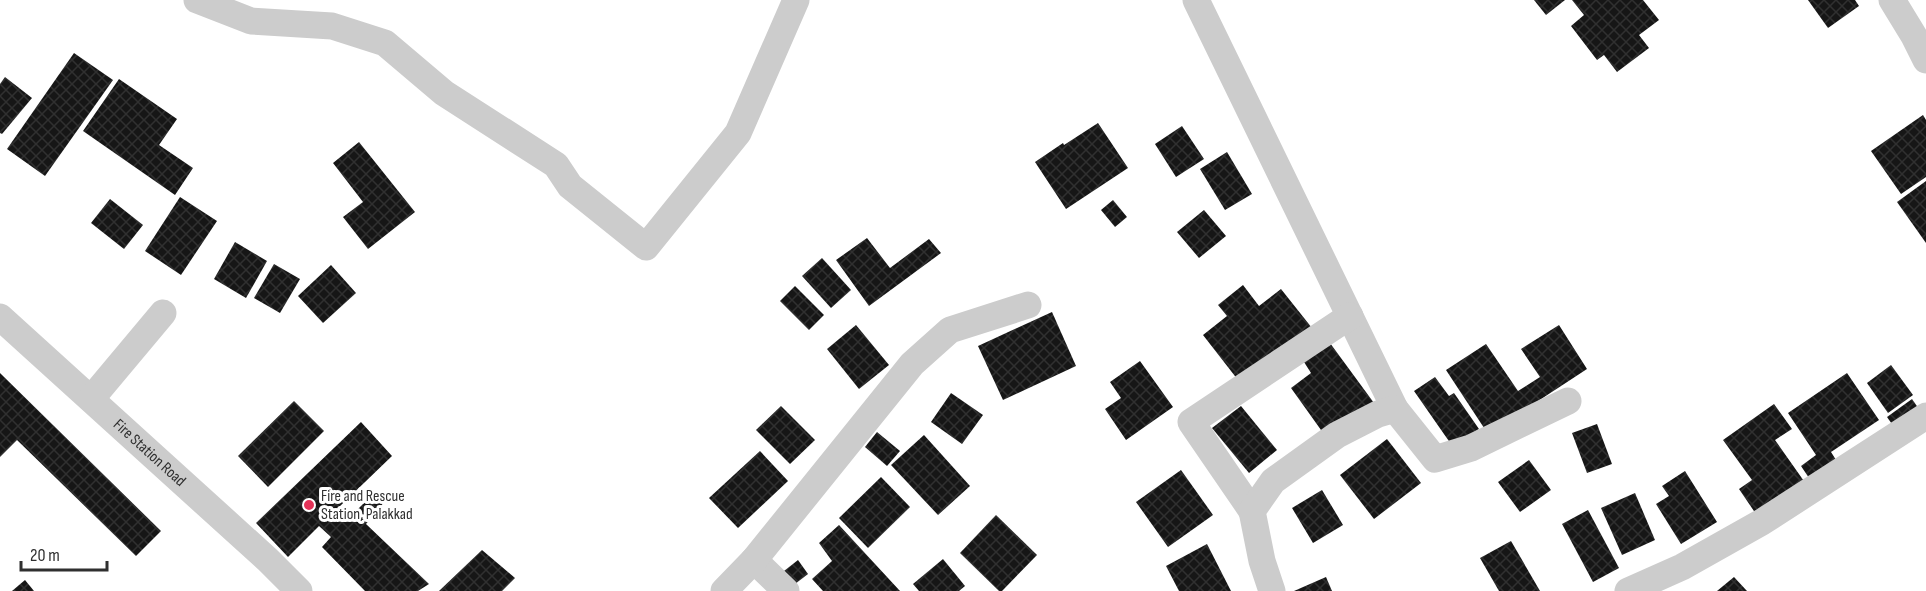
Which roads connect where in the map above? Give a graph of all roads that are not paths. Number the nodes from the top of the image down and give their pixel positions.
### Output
1 (196, 0) edge
2 (796, 0) edge
3 (1196, 0) edge
4 (1892, 0) edge
5 (1926, 60) edge
6 (1028, 305) dead end
7 (163, 313) dead end
8 (1350, 316) junction
9 (0, 317) edge
10 (91, 399) junction
11 (1568, 401) dead end
12 (1395, 409) junction
13 (1926, 416) edge
14 (1252, 511) junction
15 (754, 560) junction
16 (299, 591) edge
17 (724, 591) edge
18 (786, 591) edge
19 (1272, 591) edge
20 (1628, 591) edge

1 - 2 street
3 - 8 street
4 - 5 street
6 - 15 street
7 - 10 street
8 - 12 street
8 - 14 street
9 - 10 street, Fire Station Road
10 - 16 street, Fire Station Road
11 - 12 street
12 - 14 street
13 - 20 street
14 - 19 street
15 - 17 street
15 - 18 street

